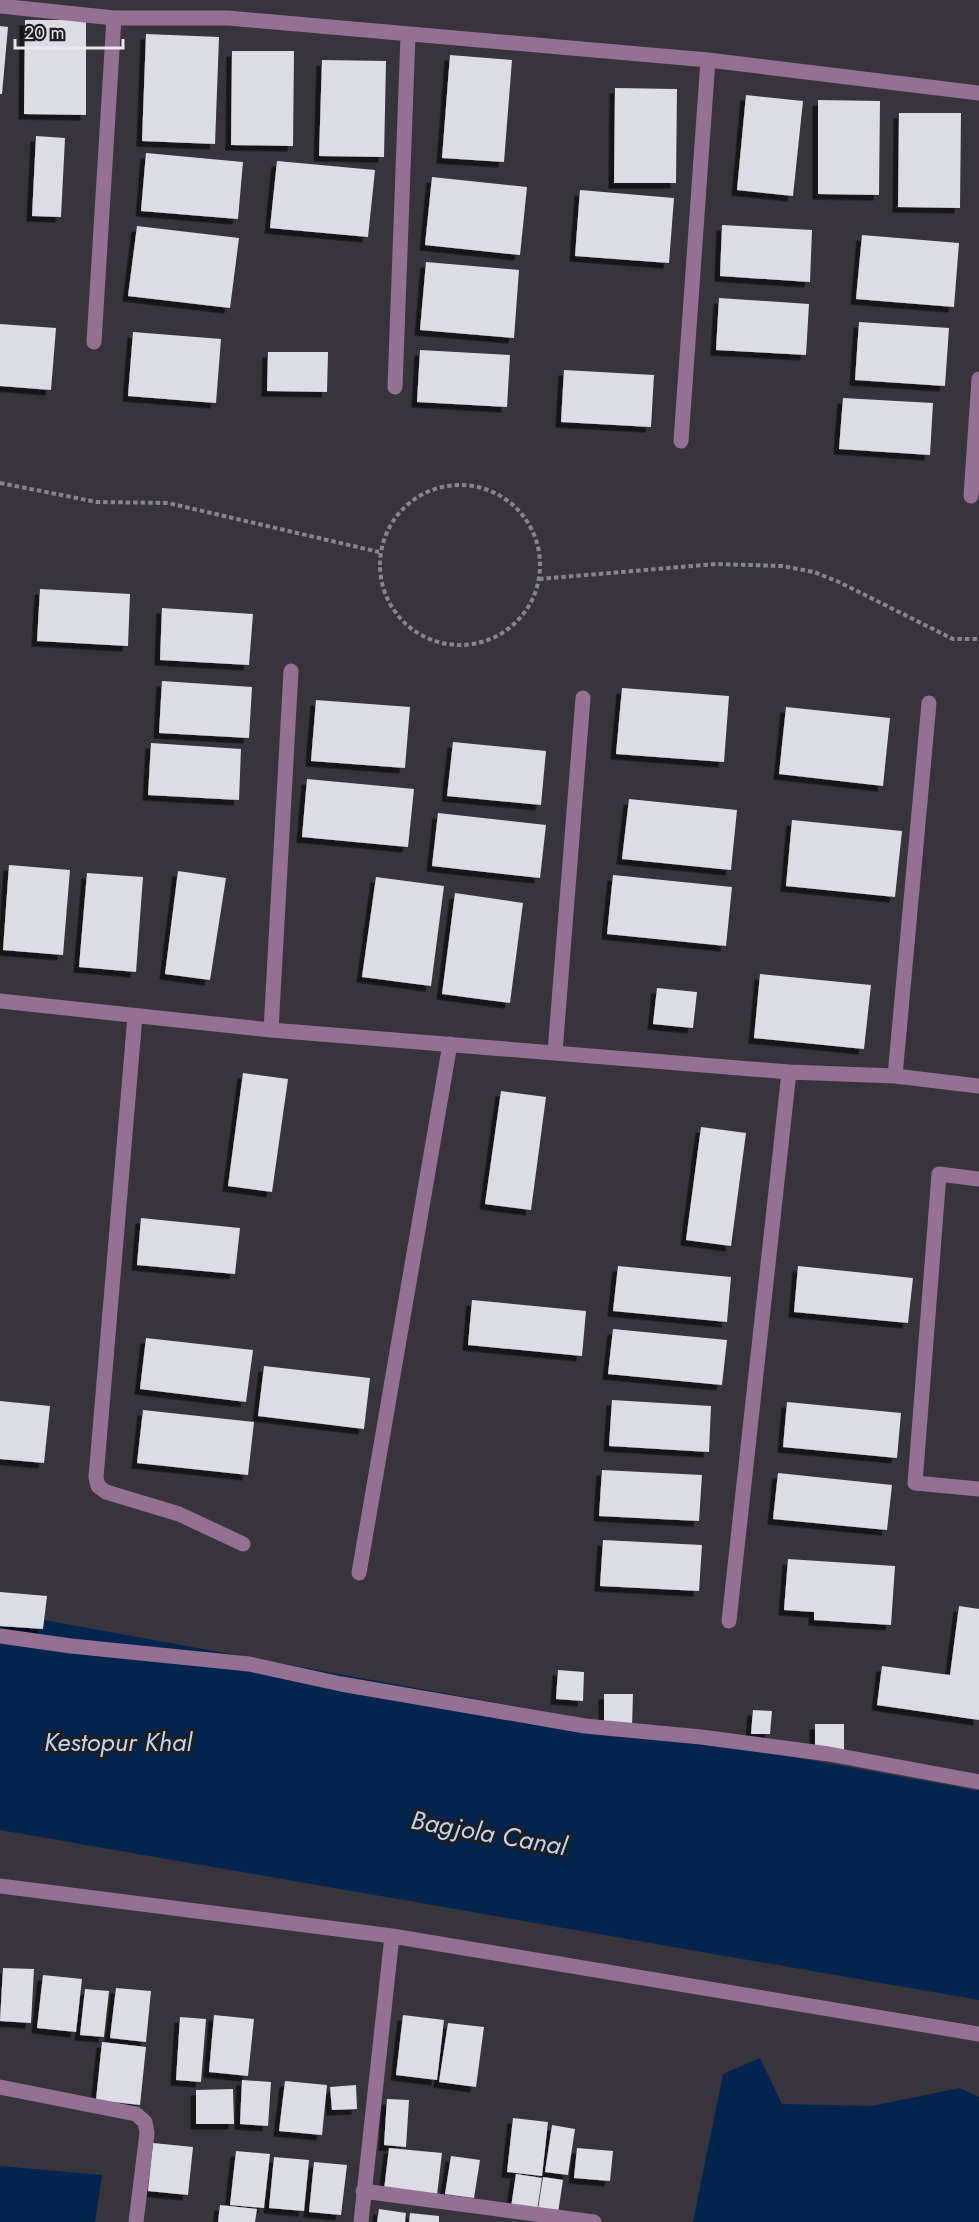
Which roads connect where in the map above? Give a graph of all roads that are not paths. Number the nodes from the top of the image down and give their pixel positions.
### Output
1 (0, 6) edge
2 (114, 18) junction
3 (408, 34) junction
4 (708, 60) junction
5 (979, 93) edge
6 (94, 342) dead end
7 (979, 379) edge
8 (395, 387) dead end
9 (681, 441) dead end
10 (971, 496) dead end
11 (291, 671) dead end
12 (583, 698) dead end
13 (929, 703) dead end
14 (0, 1001) edge
15 (135, 1016) junction
16 (270, 1030) junction
17 (450, 1044) junction
18 (555, 1052) junction
19 (789, 1072) junction
20 (896, 1076) junction
21 (979, 1086) edge
22 (979, 1179) edge
23 (979, 1489) edge
24 (243, 1544) dead end
25 (360, 1574) dead end
26 (729, 1621) dead end
27 (0, 1636) edge
28 (979, 1782) edge
29 (0, 1886) edge
30 (392, 1936) junction
31 (979, 2034) edge
32 (0, 2086) edge
33 (363, 2190) junction
34 (136, 2222) edge
35 (360, 2222) edge
36 (594, 2222) edge

1 - 2 street
2 - 3 street
2 - 6 street
3 - 4 street
3 - 8 street
4 - 5 street
4 - 9 street
7 - 10 street
11 - 16 street
12 - 18 street
13 - 20 street
14 - 15 street
15 - 16 street
15 - 24 street
16 - 17 street
17 - 18 street
17 - 25 street
18 - 19 street
19 - 20 street
19 - 26 street
20 - 21 street
22 - 23 street
27 - 28 street
29 - 30 street
30 - 31 street
30 - 33 street
32 - 34 street
33 - 35 street
33 - 36 street

